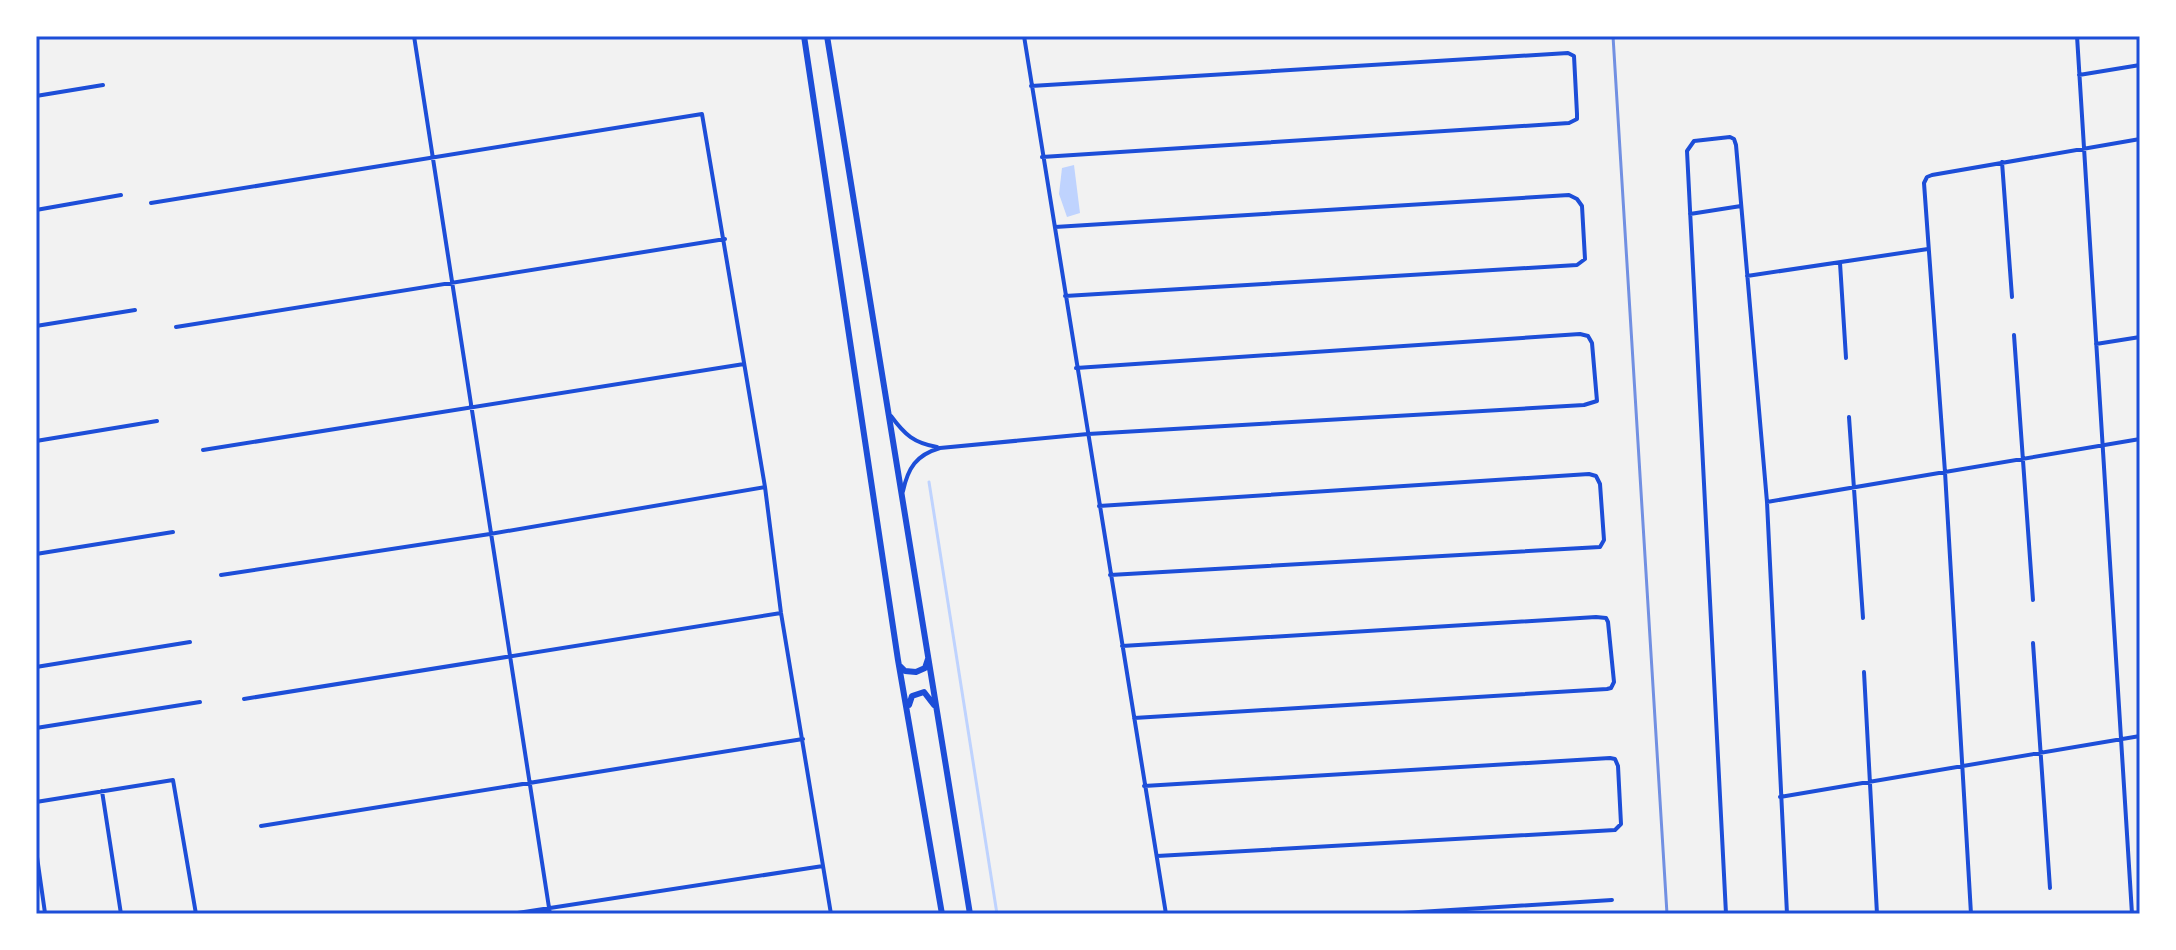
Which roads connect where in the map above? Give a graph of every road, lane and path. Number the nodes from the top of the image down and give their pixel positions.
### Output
1 (414, 36) edge
2 (804, 36) edge
3 (827, 36) edge
4 (1024, 36) edge
5 (2077, 36) edge
6 (2140, 65) edge
7 (2079, 75) junction
8 (103, 85) dead end
9 (1031, 86) junction
10 (36, 96) edge
11 (2140, 139) edge
12 (2084, 148) junction
13 (433, 157) junction
14 (1042, 157) junction
15 (2002, 162) junction
16 (121, 195) dead end
17 (151, 203) dead end
18 (1741, 206) junction
19 (36, 210) edge
20 (1690, 214) junction
21 (1055, 227) junction
22 (725, 239) junction
23 (1928, 249) junction
24 (1840, 263) junction
25 (1747, 276) junction
26 (451, 282) junction
27 (1065, 296) junction
28 (2012, 297) dead end
29 (135, 310) dead end
30 (36, 326) edge
31 (176, 327) dead end
32 (2014, 335) dead end
33 (2140, 337) edge
34 (2096, 344) junction
35 (1846, 358) dead end
36 (744, 364) junction
37 (1076, 368) junction
38 (471, 406) junction
39 (888, 411) junction
40 (1849, 417) dead end
41 (157, 421) dead end
42 (1088, 434) junction
43 (2140, 439) edge
44 (36, 441) edge
45 (2103, 445) junction
46 (940, 448) junction
47 (203, 450) dead end
48 (2022, 459) junction
49 (1945, 472) junction
50 (765, 487) junction
51 (1854, 489) junction
52 (902, 494) junction
53 (1767, 502) junction
54 (1099, 506) junction
55 (173, 532) dead end
56 (490, 534) junction
57 (36, 554) edge
58 (221, 575) dead end
59 (1110, 575) junction
60 (2033, 600) dead end
61 (781, 613) junction
62 (1863, 618) dead end
63 (190, 642) dead end
64 (2033, 643) dead end
65 (1122, 646) junction
66 (510, 656) junction
67 (929, 656) junction
68 (898, 660) junction
69 (36, 667) edge
70 (1864, 672) dead end
71 (244, 699) dead end
72 (200, 702) dead end
73 (938, 712) junction
74 (907, 717) junction
75 (1134, 718) junction
76 (36, 728) edge
77 (2140, 736) edge
78 (803, 739) junction
79 (2121, 740) junction
80 (2040, 753) junction
81 (1963, 766) junction
82 (1871, 782) junction
83 (531, 783) junction
84 (1144, 786) junction
85 (102, 791) junction
86 (1780, 797) junction
87 (36, 802) edge
88 (261, 826) dead end
89 (36, 850) edge
90 (1157, 856) junction
91 (823, 866) junction
92 (2050, 888) dead end
93 (1612, 900) dead end
94 (550, 912) edge
95 (40, 914) edge
96 (121, 914) edge
97 (196, 914) edge
98 (511, 914) edge
99 (831, 914) edge
100 (942, 914) edge
101 (970, 914) edge
102 (1166, 914) edge
103 (1387, 914) edge
104 (1726, 914) edge
105 (1787, 914) edge
106 (1877, 914) edge
107 (1971, 914) edge
108 (2132, 914) edge

1 - 13 street
2 - 68 main road
3 - 39 main road
4 - 9 street
5 - 7 street
6 - 7 street
7 - 12 street
8 - 10 street
9 - 14 street
9 - 14 street
11 - 12 street
12 - 15 street
12 - 34 street
13 - 17 street
13 - 22 street
13 - 26 street
14 - 21 street
15 - 23 street
15 - 28 street
16 - 19 street
18 - 20 street
18 - 20 street
18 - 25 street
20 - 104 street
21 - 27 street
21 - 27 street
22 - 26 street
22 - 36 street
23 - 24 street
23 - 49 street
24 - 25 street
24 - 35 street
25 - 53 street
26 - 31 street
26 - 38 street
27 - 37 street
29 - 30 street
32 - 48 street
33 - 34 street
34 - 45 street
36 - 38 street
36 - 50 street
37 - 42 street
37 - 42 street
38 - 47 street
38 - 56 street
39 - 46 street
39 - 52 main road
40 - 51 street
41 - 44 street
42 - 46 street
42 - 54 street
43 - 45 street
45 - 48 street
45 - 79 street
46 - 52 street
48 - 49 street
48 - 60 street
49 - 51 street
49 - 81 street
50 - 56 street
50 - 61 street
51 - 53 street
51 - 62 street
52 - 67 main road
53 - 86 street
54 - 59 street
54 - 59 street
55 - 57 street
56 - 58 street
56 - 66 street
59 - 65 street
61 - 66 street
61 - 78 street
63 - 69 street
64 - 80 street
65 - 75 street
65 - 75 street
66 - 71 street
66 - 83 street
67 - 68 main road
67 - 73 main road
68 - 74 main road
70 - 82 street
72 - 76 street
73 - 74 main road
73 - 101 main road
74 - 100 main road
75 - 84 street
77 - 79 street
78 - 83 street
78 - 91 street
79 - 80 street
79 - 108 street
80 - 81 street
80 - 92 street
81 - 82 street
81 - 107 street
82 - 86 street
82 - 106 street
83 - 88 street
83 - 94 street
84 - 90 street
84 - 90 street
85 - 87 street
85 - 96 street
85 - 97 street
86 - 105 street
89 - 95 street
90 - 102 street
91 - 94 street
91 - 99 street
93 - 103 street
94 - 98 street

